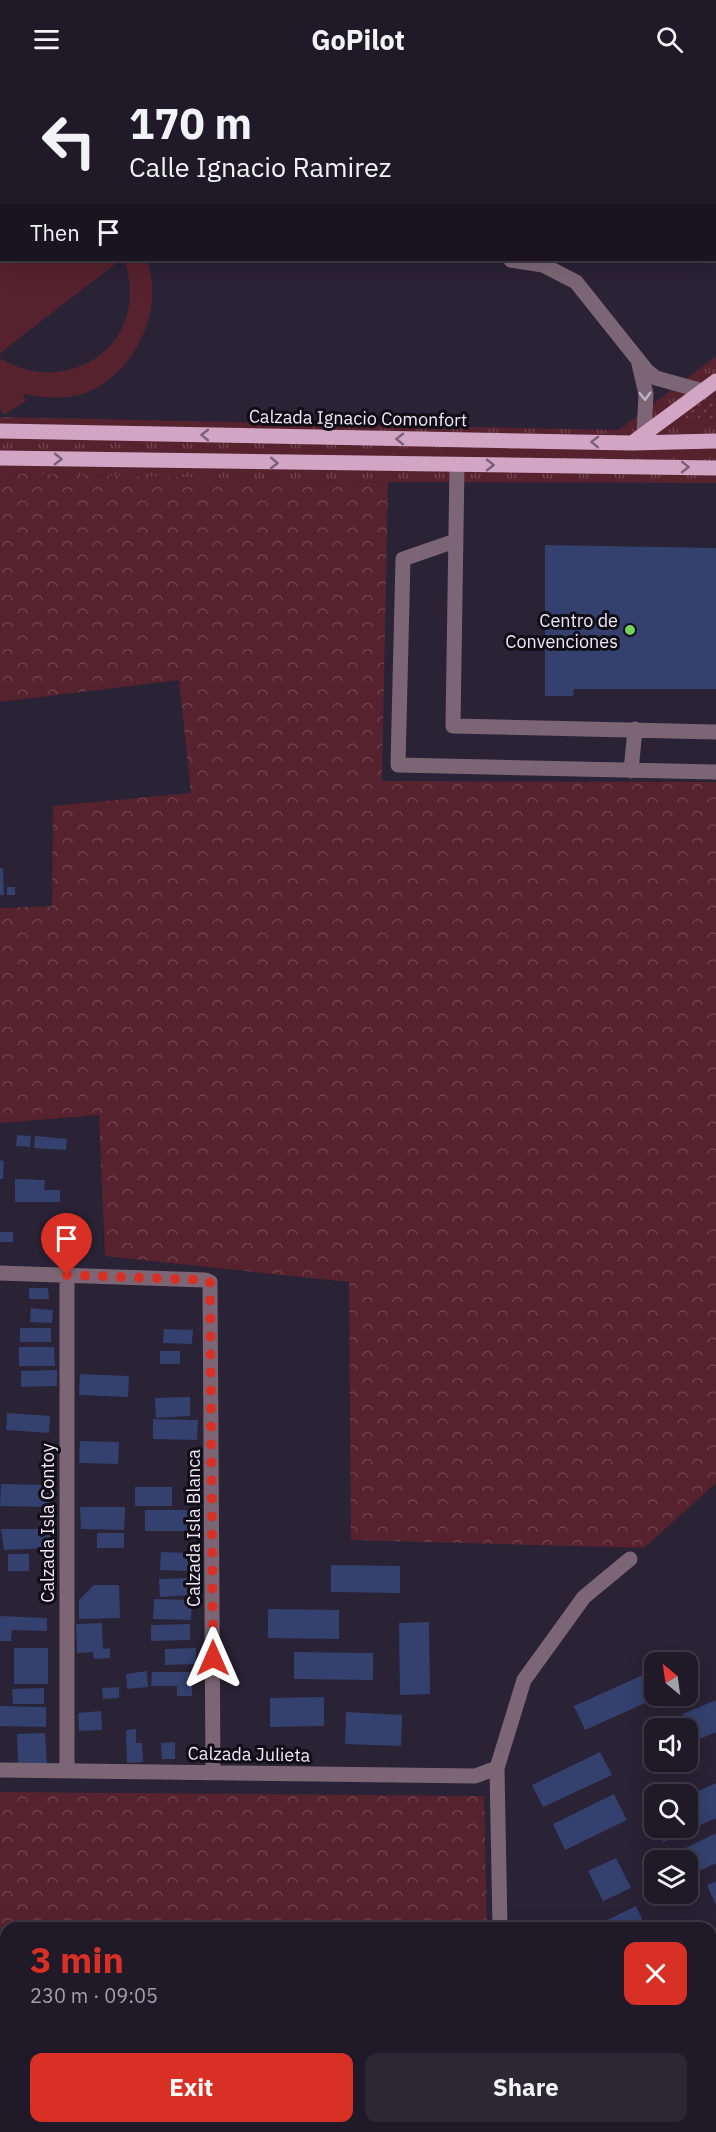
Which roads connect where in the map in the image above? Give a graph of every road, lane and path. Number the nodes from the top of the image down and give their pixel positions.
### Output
1 (518, 261) edge
2 (636, 359) junction
3 (716, 381) edge
4 (703, 391) junction
5 (0, 431) edge
6 (638, 439) junction
7 (716, 441) edge
8 (0, 458) edge
9 (457, 465) junction
10 (716, 468) edge
11 (454, 541) junction
12 (635, 729) junction
13 (716, 732) edge
14 (632, 771) junction
15 (716, 772) edge
16 (0, 1273) edge
17 (67, 1275) junction
18 (630, 1559) dead end
19 (497, 1768) junction
20 (0, 1770) edge
21 (66, 1771) junction
22 (213, 1773) junction
23 (500, 1922) edge

1 - 2 street
2 - 4 street
2 -> 6 street
3 - 4 main road
4 - 6 main road
6 -> 5 main road, Calzada Ignacio Comonfort
6 - 7 main road, Calzada Ignacio Comonfort
8 -> 9 main road
9 -> 10 main road
9 - 11 street
11 - 12 street
11 - 14 street
12 - 13 street
12 - 14 street
14 - 15 street
16 - 17 street
17 - 21 street, Calzada Isla Contoy
17 - 22 street, Calzada Isla Blanca
18 - 19 street
19 - 22 street, Calzada Julieta
19 - 23 street
20 - 21 street, Calzada Julieta
21 - 22 street, Calzada Julieta

